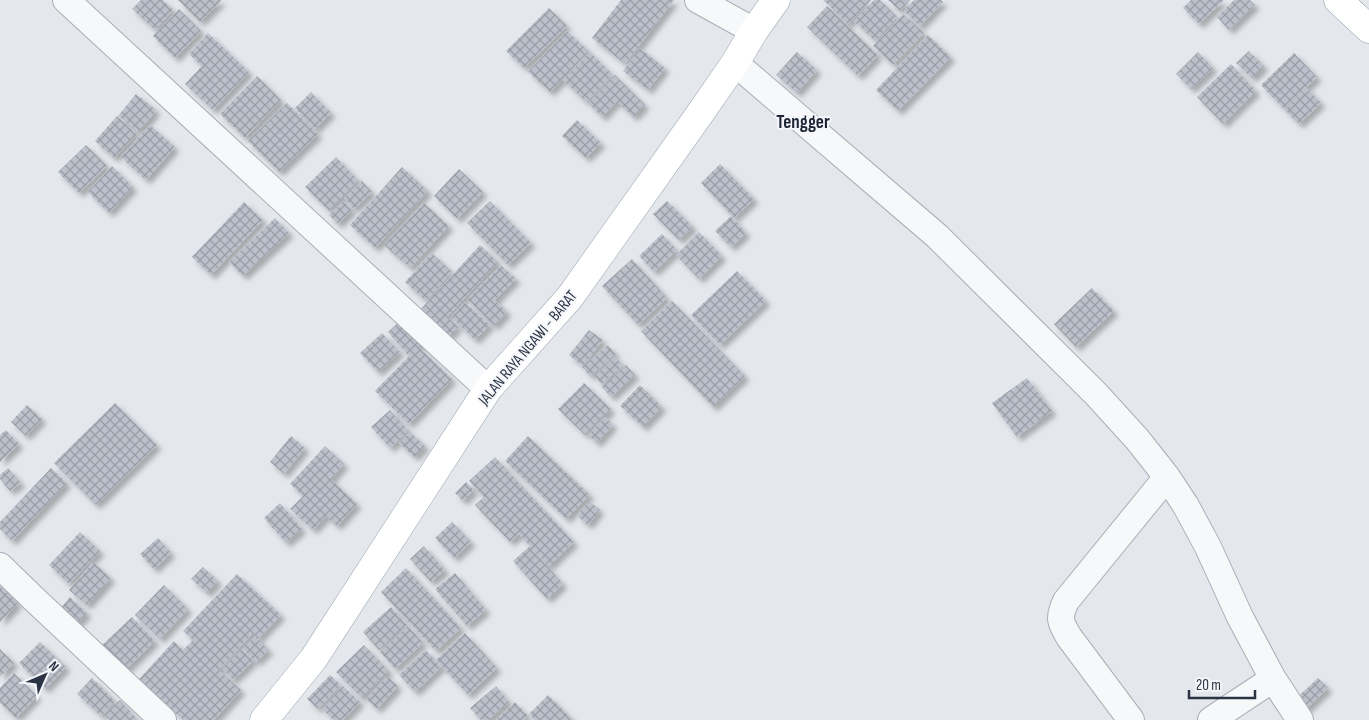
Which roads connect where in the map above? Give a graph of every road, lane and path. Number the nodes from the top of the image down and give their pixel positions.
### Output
1 (66, 0) edge
2 (698, 0) edge
3 (776, 0) edge
4 (1338, 0) edge
5 (1369, 29) edge
6 (754, 31) junction
7 (735, 63) junction
8 (488, 390) junction
9 (1167, 477) junction
10 (0, 566) edge
11 (1273, 679) junction
12 (163, 720) edge
13 (264, 720) edge
14 (1131, 720) edge
15 (1211, 720) edge
16 (1300, 720) edge

1 - 8 street
2 - 6 street
3 - 6 main road, JALAN RAYA NGAWI - BARAT
4 - 5 main road
6 - 7 main road, JALAN RAYA NGAWI - BARAT
7 - 8 main road, JALAN RAYA NGAWI - BARAT
7 - 9 street
8 - 13 main road, JALAN RAYA NGAWI - BARAT
9 - 11 street
9 - 14 street
10 - 12 street
11 - 15 street
11 - 16 street

